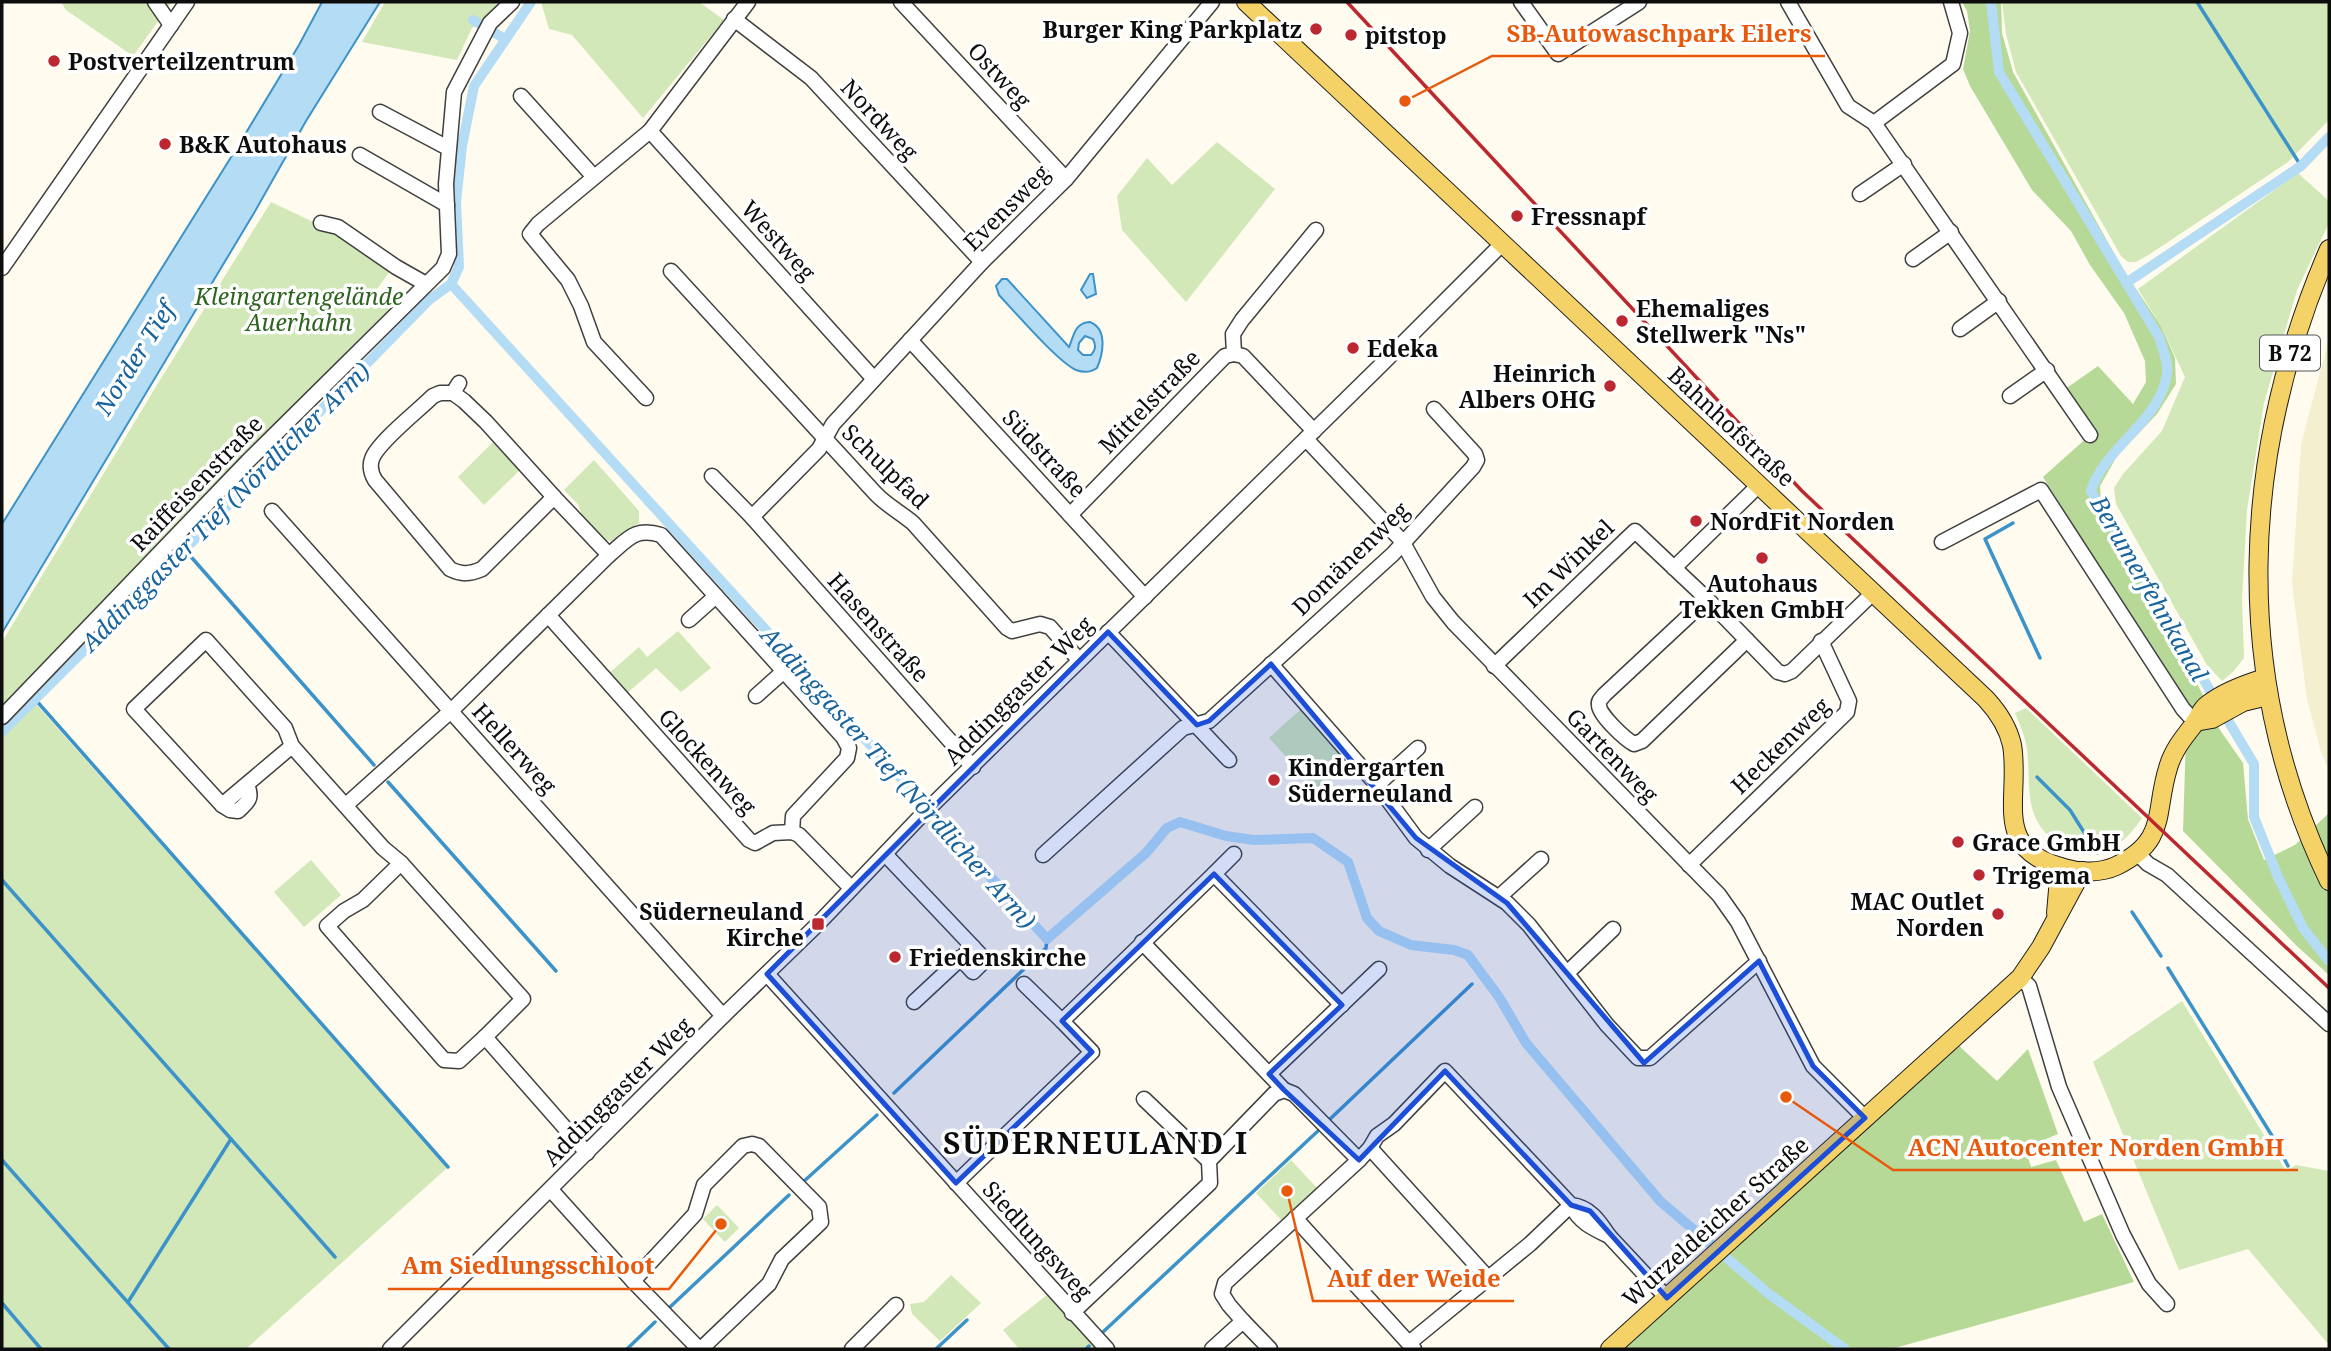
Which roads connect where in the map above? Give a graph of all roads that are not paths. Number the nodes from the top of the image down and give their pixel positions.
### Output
1 (155, 2) edge
2 (187, 2) edge
3 (512, 2) edge
4 (748, 2) edge
5 (901, 2) edge
6 (1212, 2) edge
7 (1246, 2) edge
8 (1521, 2) edge
9 (1607, 2) edge
10 (1639, 2) edge
11 (1788, 2) edge
12 (1951, 2) edge
13 (1616, 16) junction
14 (734, 19) junction
15 (171, 24) junction
16 (521, 96) dead end
17 (380, 112) dead end
18 (1874, 123) junction
19 (650, 131) junction
20 (448, 148) junction
21 (360, 155) dead end
22 (1904, 164) junction
23 (594, 177) junction
24 (1066, 180) junction
25 (1860, 194) dead end
26 (447, 205) junction
27 (321, 223) dead end
28 (1316, 230) dead end
29 (1951, 232) junction
30 (1503, 243) junction
31 (2329, 249) edge
32 (1913, 259) dead end
33 (982, 262) junction
34 (2, 268) edge
35 (671, 271) dead end
36 (426, 284) junction
37 (1999, 301) junction
38 (1960, 329) dead end
39 (910, 340) junction
40 (1234, 354) junction
41 (2047, 370) junction
42 (874, 379) junction
43 (2010, 396) dead end
44 (646, 398) dead end
45 (1434, 409) dead end
46 (1310, 435) junction
47 (2090, 435) dead end
48 (826, 438) junction
49 (712, 476) dead end
50 (1759, 485) junction
51 (554, 497) junction
52 (272, 511) dead end
53 (1070, 514) junction
54 (752, 517) junction
55 (1402, 541) junction
56 (1942, 542) dead end
57 (609, 555) junction
58 (1674, 568) junction
59 (1874, 592) junction
60 (716, 596) junction
61 (1145, 597) junction
62 (1707, 599) junction
63 (548, 615) junction
64 (689, 620) dead end
65 (1108, 632) junction
66 (1747, 640) junction
67 (1821, 641) junction
68 (1079, 660) junction
69 (1270, 664) junction
70 (1494, 666) junction
71 (784, 671) junction
72 (2265, 677) junction
73 (756, 696) dead end
74 (2268, 696) junction
75 (2230, 700) junction
76 (452, 710) junction
77 (2204, 716) junction
78 (2, 717) edge
79 (1197, 725) junction
80 (292, 746) junction
81 (1418, 748) dead end
82 (1229, 760) dead end
83 (973, 767) junction
84 (1377, 785) junction
85 (346, 805) junction
86 (1475, 807) dead end
87 (792, 832) junction
88 (1428, 850) junction
89 (885, 854) junction
90 (1234, 854) dead end
91 (2138, 854) junction
92 (1043, 855) dead end
93 (1541, 859) dead end
94 (398, 860) junction
95 (1689, 865) junction
96 (2060, 867) junction
97 (2081, 871) junction
98 (1214, 874) junction
99 (2329, 881) edge
100 (851, 888) junction
101 (1499, 897) junction
102 (2055, 919) junction
103 (1613, 929) dead end
104 (1142, 942) junction
105 (1759, 961) junction
106 (1380, 969) dead end
107 (1567, 973) junction
108 (767, 974) junction
109 (2020, 978) junction
110 (1024, 984) dead end
111 (914, 1002) dead end
112 (1342, 1005) junction
113 (723, 1016) junction
114 (1062, 1021) junction
115 (2329, 1024) edge
116 (485, 1037) junction
117 (1269, 1074) junction
118 (1284, 1090) junction
119 (1144, 1098) dead end
120 (1865, 1118) junction
121 (1370, 1148) junction
122 (587, 1153) junction
123 (1359, 1160) junction
124 (1209, 1161) junction
125 (956, 1183) junction
126 (551, 1190) junction
127 (1571, 1205) junction
128 (1296, 1217) junction
129 (1488, 1278) junction
130 (633, 1281) junction
131 (1667, 1298) junction
132 (2167, 1304) dead end
133 (896, 1306) dead end
134 (1072, 1313) junction
135 (1243, 1321) junction
136 (1100, 1342) edge
137 (1412, 1346) edge
138 (390, 1349) edge
139 (700, 1349) edge
140 (852, 1349) edge
141 (1212, 1349) edge
142 (1270, 1349) edge
143 (1610, 1349) edge

1 - 15 street
2 - 15 street
3 - 20 street, Raiffeisenstraße
4 - 14 street
5 - 24 street, Ostweg
6 - 24 street, Evensweg
7 - 30 main road, Bahnhofstraße
8 - 13 street
9 - 13 street
10 - 13 street
11 - 18 street
12 - 18 street
14 - 19 street
14 - 33 street, Nordweg
15 - 34 street
16 - 23 street
17 - 20 street
18 - 22 street
19 - 23 street
19 - 42 street, Westweg
20 - 26 street, Raiffeisenstraße
21 - 26 street
22 - 25 street
22 - 29 street
23 - 44 street
24 - 33 street, Evensweg
26 - 36 street, Raiffeisenstraße
27 - 36 street
28 - 40 street, Mittelstraße
29 - 32 street
29 - 37 street
30 - 46 street, Addinggaster Weg
30 - 50 main road, Bahnhofstraße
31 - 72 main road, B 72
33 - 39 street, Evensweg
35 - 48 street, Schulpfad
36 - 78 street, Raiffeisenstraße
37 - 38 street
37 - 41 street
39 - 42 street, Evensweg
39 - 53 street, Südstraße
40 - 46 street, Mittelstraße
40 - 53 street, Mittelstraße
41 - 43 street
41 - 47 street
42 - 48 street, Evensweg
45 - 55 street, Domänenweg
46 - 55 street, Gartenweg
46 - 61 street, Addinggaster Weg
48 - 54 street
48 - 68 street, Schulpfad
49 - 54 street, Hasenstraße
50 - 58 street
50 - 59 main road, Bahnhofstraße
51 - 51 street
51 - 57 street
52 - 76 street, Hellerweg
53 - 61 street, Südstraße
54 - 83 street, Hasenstraße
55 - 69 street, Domänenweg
55 - 70 street, Gartenweg
56 - 77 street
57 - 60 street
57 - 63 street
58 - 62 street
58 - 70 street, Im Winkel
59 - 67 street
59 - 96 main road, Bahnhofstraße
60 - 64 street
60 - 71 street
61 - 65 street, Addinggaster Weg
62 - 66 street
62 - 66 street
63 - 76 street
63 - 87 street, Glockenweg
65 - 68 street, Addinggaster Weg
65 - 79 street
66 - 67 street
67 - 95 street, Heckenweg
68 - 83 street, Addinggaster Weg
69 - 79 street, Domänenweg
69 - 84 street
70 - 95 street, Gartenweg
71 - 73 street
71 - 87 street
72 - 74 main road, B 72
72 - 75 main road
74 - 75 main road
74 - 99 main road, B 72
75 - 77 main road
76 - 85 street
76 - 113 street, Hellerweg
77 - 91 main road
79 - 82 street
79 - 92 street, Domänenweg
80 - 80 street
80 - 85 street
81 - 84 street
83 - 89 street, Addinggaster Weg
84 - 88 street
85 - 94 street
86 - 88 street
87 - 100 street
88 - 101 street
89 - 100 street, Addinggaster Weg
89 - 111 street
90 - 98 street
91 - 97 main road
91 - 115 street
93 - 101 street
94 - 116 street
94 - 116 street
95 - 105 street, Gartenweg
96 - 97 main road, Bahnhofstraße
96 - 102 main road, Wurzeldeicher Straße
97 - 102 main road, Wurzeldeicher Straße
98 - 104 street
98 - 112 street
100 - 108 street, Addinggaster Weg
101 - 107 street
102 - 109 main road, Wurzeldeicher Straße
103 - 107 street
104 - 114 street
104 - 117 street
105 - 107 street
105 - 120 street, Gartenweg
106 - 112 street
108 - 113 street, Addinggaster Weg
108 - 125 street, Siedlungsweg
109 - 120 main road, Wurzeldeicher Straße
109 - 132 street
110 - 114 street
112 - 117 street
113 - 122 street, Addinggaster Weg
114 - 125 street
116 - 122 street
117 - 118 street
118 - 123 street
118 - 124 street
119 - 124 street
120 - 131 main road, Wurzeldeicher Straße
121 - 123 street
121 - 127 street
121 - 129 street
122 - 126 street, Addinggaster Weg
123 - 128 street
124 - 134 street
125 - 134 street, Siedlungsweg
126 - 130 street
126 - 138 street, Addinggaster Weg
127 - 129 street
127 - 131 street
128 - 135 street
128 - 137 street
129 - 137 street
130 - 139 street
130 - 139 street
131 - 143 main road, Wurzeldeicher Straße
133 - 140 street
134 - 136 street, Siedlungsweg
135 - 141 street
135 - 142 street

